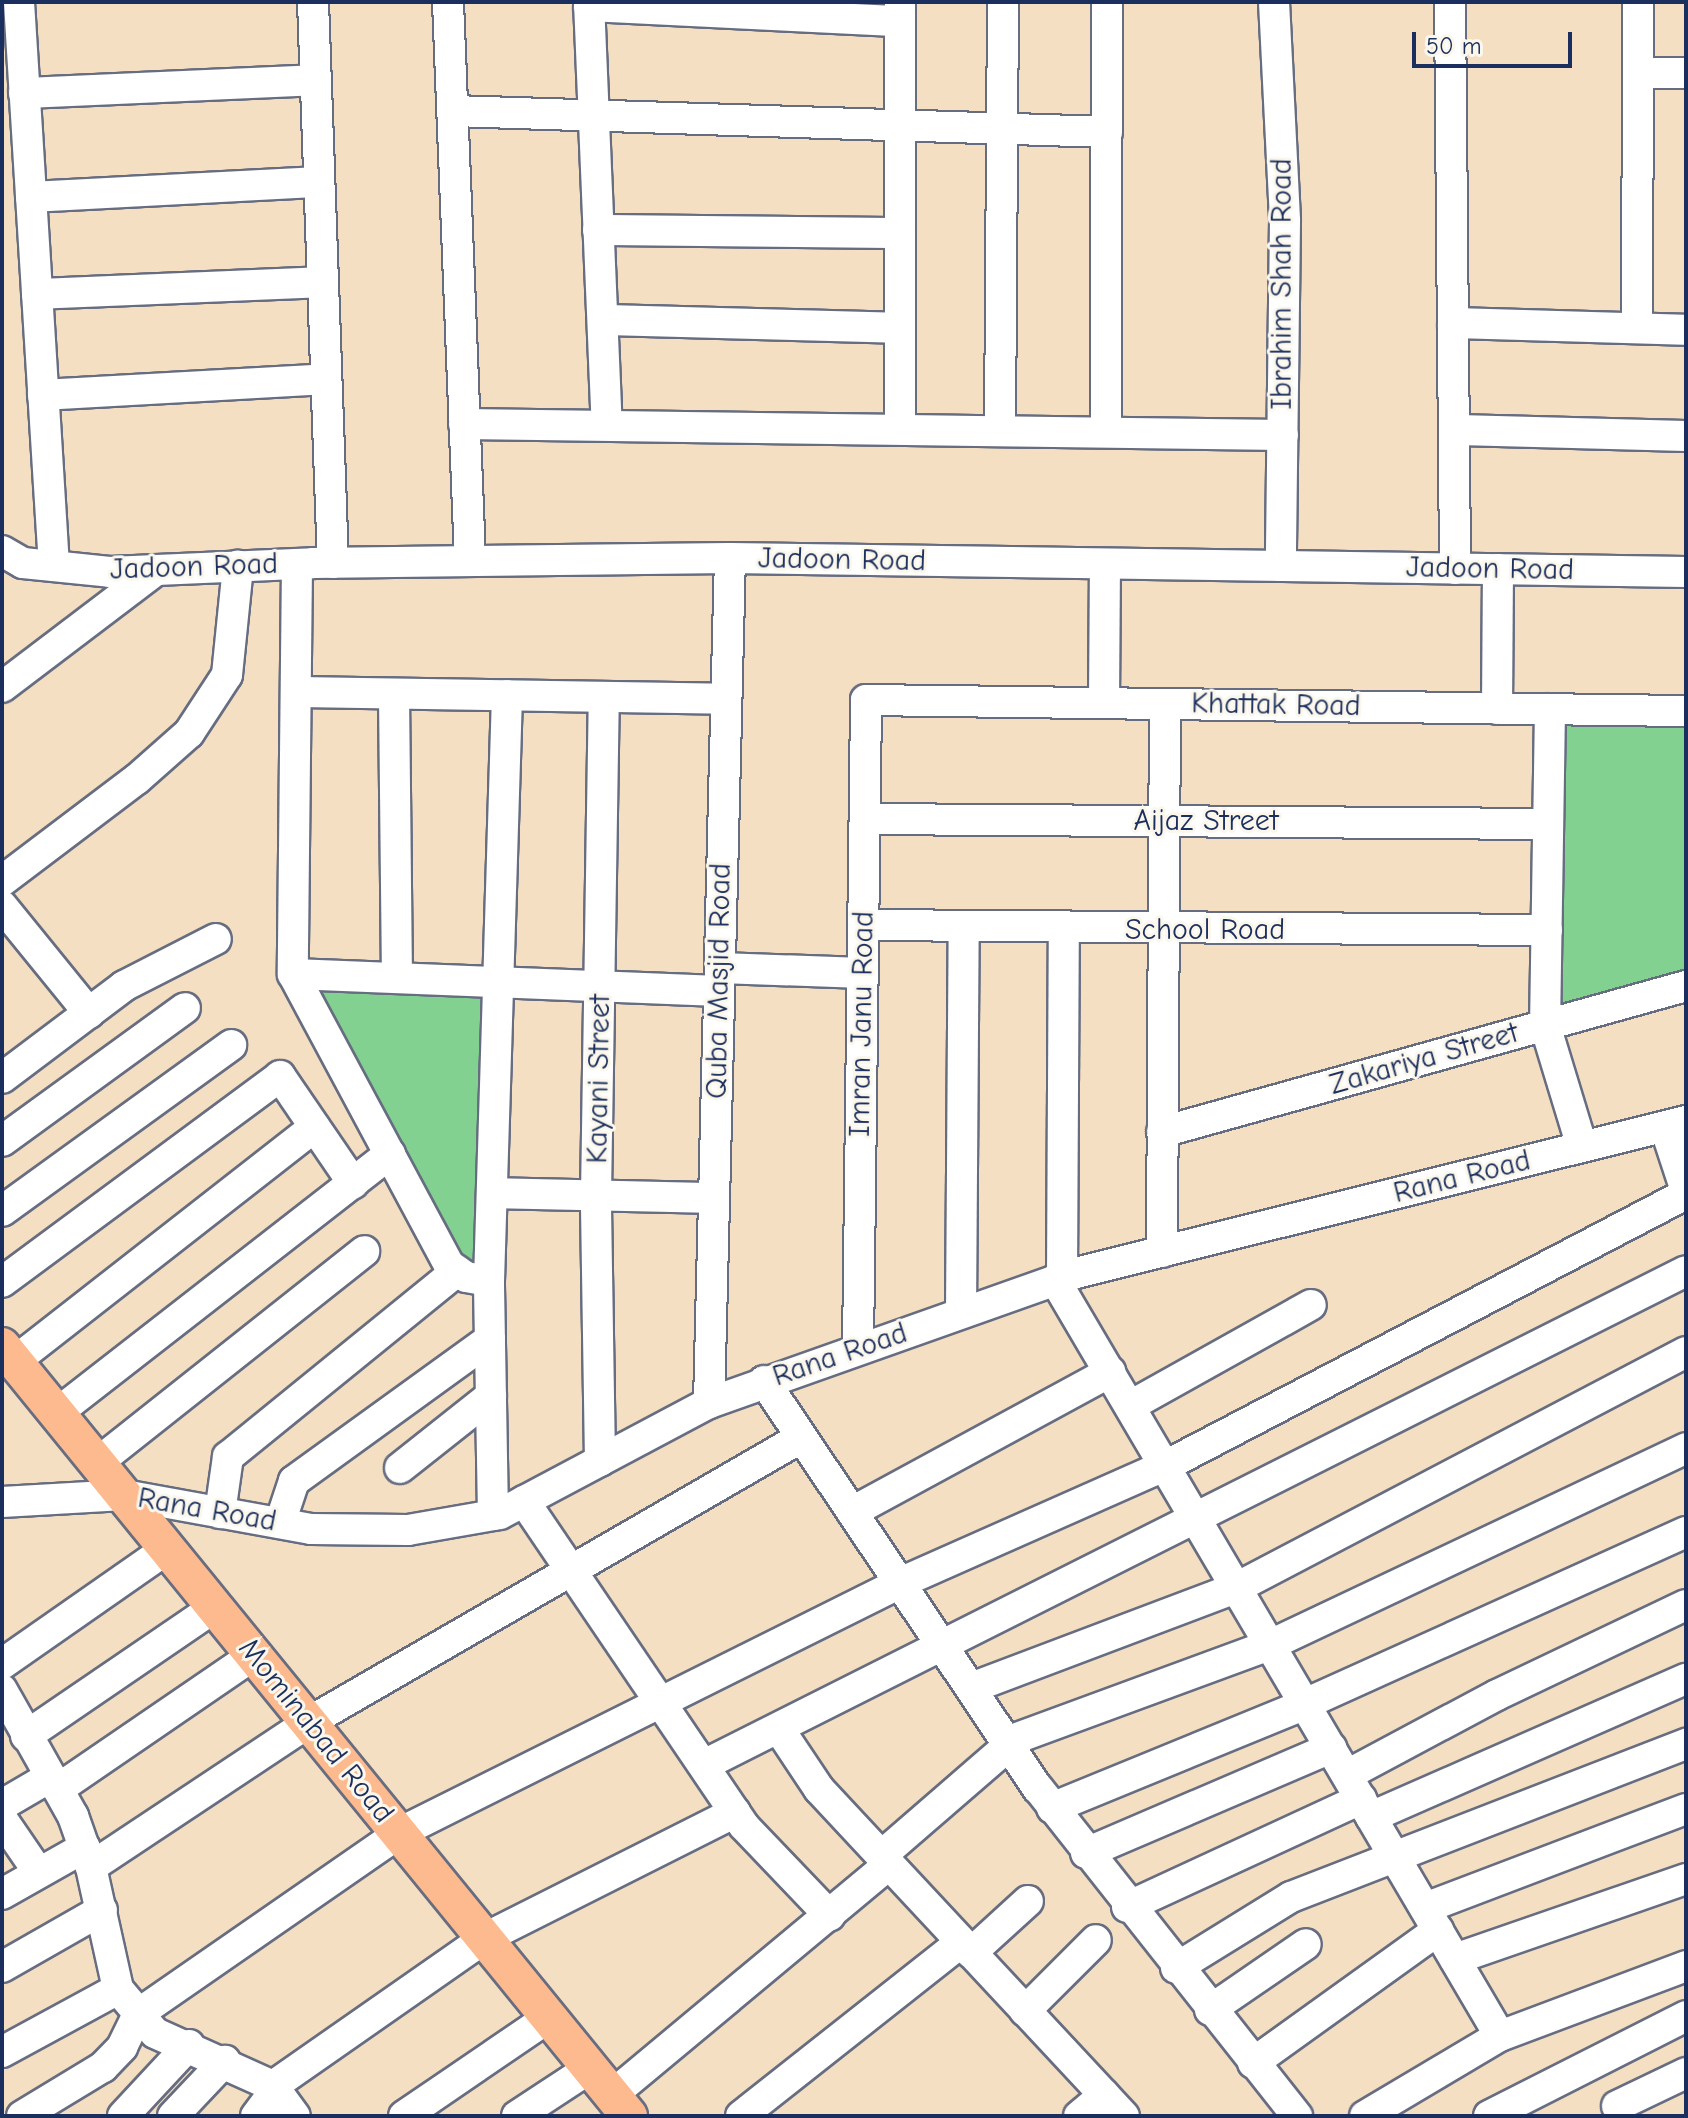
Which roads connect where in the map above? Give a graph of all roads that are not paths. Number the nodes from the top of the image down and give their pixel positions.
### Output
1 (19, 2) edge
2 (313, 2) edge
3 (448, 2) edge
4 (1003, 2) edge
5 (1107, 2) edge
6 (1274, 2) edge
7 (1450, 2) edge
8 (1638, 2) edge
9 (589, 4) edge
10 (900, 12) edge
11 (1638, 73) junction
12 (1686, 73) edge
13 (316, 80) junction
14 (24, 93) junction
15 (453, 111) junction
16 (593, 115) junction
17 (900, 124) junction
18 (1002, 127) junction
19 (1107, 132) junction
20 (319, 182) junction
21 (31, 197) junction
22 (598, 230) junction
23 (900, 233) junction
24 (323, 282) junction
25 (37, 294) junction
26 (603, 320) junction
27 (1453, 323) junction
28 (900, 328) junction
29 (1637, 328) junction
30 (1686, 330) edge
31 (326, 379) junction
32 (43, 395) junction
33 (464, 424) junction
34 (607, 425) junction
35 (900, 428) junction
36 (1000, 429) junction
37 (1106, 430) junction
38 (1454, 430) junction
39 (1283, 435) junction
40 (1686, 436) edge
41 (2, 551) edge
42 (730, 558) junction
43 (470, 560) junction
44 (333, 563) junction
45 (297, 564) junction
46 (1105, 564) junction
47 (54, 566) junction
48 (238, 566) junction
49 (1281, 566) junction
50 (1455, 569) junction
51 (1498, 569) junction
52 (156, 570) junction
53 (1686, 572) edge
54 (2, 687) edge
55 (298, 692) junction
56 (394, 694) junction
57 (507, 695) junction
58 (604, 697) junction
59 (726, 699) junction
60 (866, 700) joint
61 (1104, 703) junction
62 (1165, 704) junction
63 (1497, 709) junction
64 (1550, 709) junction
65 (1686, 711) edge
66 (865, 819) junction
67 (1164, 821) junction
68 (1548, 824) junction
69 (2, 881) edge
70 (2, 906) edge
71 (863, 925) junction
72 (964, 927) junction
73 (1064, 928) junction
74 (1547, 930) junction
75 (1164, 931) junction
76 (216, 939) dead end
77 (863, 973) junction
78 (293, 974) junction
79 (397, 978) junction
80 (720, 979) junction
81 (499, 982) junction
82 (602, 986) junction
83 (1686, 986) edge
84 (185, 1008) dead end
85 (89, 1013) junction
86 (1545, 1025) junction
87 (231, 1045) dead end
88 (2, 1078) edge
89 (1676, 1124) edge
90 (315, 1127) junction
91 (1162, 1132) junction
92 (2, 1141) edge
93 (1582, 1147) junction
94 (390, 1154) junction
95 (353, 1183) junction
96 (492, 1193) junction
97 (1686, 1193) edge
98 (596, 1195) junction
99 (714, 1198) junction
100 (2, 1211) edge
101 (364, 1251) dead end
102 (1162, 1252) junction
103 (457, 1271) junction
104 (1686, 1271) edge
105 (1059, 1279) junction
106 (489, 1281) junction
107 (2, 1282) edge
108 (1311, 1305) dead end
109 (961, 1313) junction
110 (490, 1339) junction
111 (858, 1348) junction
112 (1686, 1352) edge
113 (8, 1354) edge
114 (1110, 1372) junction
115 (764, 1381) junction
116 (491, 1396) junction
117 (709, 1403) junction
118 (1130, 1406) junction
119 (57, 1413) junction
120 (802, 1437) junction
121 (1686, 1448) edge
122 (600, 1461) junction
123 (97, 1463) junction
124 (1165, 1465) junction
125 (400, 1468) dead end
126 (124, 1495) junction
127 (524, 1501) junction
128 (2, 1502) edge
129 (852, 1512) junction
130 (220, 1513) junction
131 (493, 1515) junction
132 (1197, 1520) junction
133 (280, 1523) junction
134 (1686, 1532) edge
135 (167, 1549) junction
136 (571, 1572) junction
137 (900, 1583) junction
138 (1236, 1588) junction
139 (1686, 1605) edge
140 (215, 1607) junction
141 (1270, 1645) junction
142 (944, 1648) junction
143 (254, 1655) junction
144 (2, 1664) edge
145 (1686, 1679) edge
146 (971, 1688) junction
147 (2, 1690) edge
148 (658, 1703) junction
149 (1305, 1704) junction
150 (309, 1722) junction
151 (779, 1729) junction
152 (26, 1736) junction
153 (1007, 1744) junction
154 (1686, 1744) edge
155 (1331, 1748) junction
156 (704, 1765) junction
157 (54, 1783) junction
158 (1359, 1797) junction
159 (2, 1805) edge
160 (1052, 1808) junction
161 (1686, 1809) edge
162 (735, 1812) junction
163 (2, 1819) edge
164 (399, 1833) junction
165 (1086, 1853) junction
166 (1394, 1855) junction
167 (88, 1857) junction
168 (885, 1860) junction
169 (39, 1873) junction
170 (1686, 1879) edge
171 (2, 1894) edge
172 (1028, 1901) dead end
173 (1127, 1907) junction
174 (102, 1910) junction
175 (830, 1916) junction
176 (1432, 1919) junction
177 (485, 1938) junction
178 (1096, 1940) dead end
179 (1306, 1944) dead end
180 (966, 1948) junction
181 (1455, 1959) junction
182 (1686, 1966) edge
183 (2, 1967) edge
184 (1176, 1968) junction
185 (118, 1989) junction
186 (1210, 2010) junction
187 (1025, 2011) junction
188 (138, 2014) junction
189 (1686, 2016) edge
190 (549, 2017) junction
191 (1653, 2033) junction
192 (1500, 2036) junction
193 (189, 2045) junction
194 (2, 2052) edge
195 (225, 2061) junction
196 (1253, 2063) junction
197 (1682, 2075) edge
198 (274, 2088) junction
199 (611, 2093) edge
200 (1114, 2106) edge
201 (1617, 2106) dead end
202 (1380, 2112) edge
203 (22, 2116) edge
204 (123, 2116) edge
205 (173, 2116) edge
206 (256, 2116) edge
207 (295, 2116) edge
208 (404, 2116) edge
209 (517, 2116) edge
210 (741, 2116) edge
211 (1079, 2116) edge
212 (1297, 2116) edge
213 (1489, 2116) edge

1 - 14 street
2 - 13 street
3 - 15 street
4 - 18 street
5 - 19 street
6 - 39 street, Ibrahim Shah Road
7 - 27 street
8 - 11 street
9 - 10 street
9 - 16 street
10 - 17 street
11 - 12 street
11 - 29 street
13 - 14 street
13 - 20 street
14 - 21 street
15 - 16 street
15 - 33 street
16 - 17 street
16 - 22 street
17 - 18 street
17 - 23 street
18 - 19 street
18 - 36 street
19 - 37 street
20 - 21 street
20 - 24 street
21 - 25 street
22 - 23 street
22 - 26 street
23 - 28 street
24 - 25 street
24 - 31 street
25 - 32 street
26 - 28 street
26 - 34 street
27 - 29 street
27 - 38 street
28 - 35 street
29 - 30 street
31 - 32 street
31 - 44 street
32 - 47 street
33 - 34 street
33 - 43 street
34 - 35 street
35 - 36 street
36 - 37 street
37 - 39 street
38 - 40 street
38 - 50 street
39 - 49 street, Ibrahim Shah Road
41 - 47 street, Jadoon Road
42 - 43 street, Jadoon Road
42 - 46 street, Jadoon Road
42 - 59 street, Quba Masjid Road
43 - 44 street, Jadoon Road
44 - 45 street, Jadoon Road
45 - 48 street, Jadoon Road
45 - 55 street
46 - 49 street, Jadoon Road
46 - 61 street
47 - 52 street, Jadoon Road
48 - 52 street, Jadoon Road
48 - 69 street
49 - 50 street, Jadoon Road
50 - 51 street, Jadoon Road
51 - 53 street, Jadoon Road
51 - 63 street
52 - 54 street
55 - 56 street
55 - 78 street
56 - 57 street
56 - 79 street
57 - 58 street
57 - 81 street
58 - 59 street
58 - 82 street, Kayani Street
59 - 80 street, Quba Masjid Road
60 - 61 street, Khattak Road
60 - 66 street, Imran Janu Road
61 - 62 street, Khattak Road
62 - 63 street, Khattak Road
62 - 67 street
63 - 64 street, Khattak Road
64 - 65 street, Khattak Road
64 - 68 street
66 - 67 street, Aijaz Street
66 - 71 street, Imran Janu Road
67 - 68 street, Aijaz Street
67 - 75 street
68 - 74 street
70 - 85 street
71 - 72 street, School Road
71 - 77 street, Imran Janu Road
72 - 73 street, School Road
72 - 109 street
73 - 75 street, School Road
73 - 105 street
74 - 75 street, School Road
74 - 86 street
75 - 91 street
76 - 85 street
77 - 80 street
77 - 111 street, Imran Janu Road
78 - 79 street
78 - 94 street
79 - 81 street
80 - 82 street
80 - 99 street, Quba Masjid Road
81 - 82 street
81 - 96 street
82 - 98 street, Kayani Street
83 - 86 street, Zakariya Street
84 - 92 street
85 - 88 street
86 - 91 street, Zakariya Street
86 - 93 street
87 - 100 street
89 - 93 street, Rana Road
89 - 97 street
90 - 95 street
90 - 107 street
90 - 113 street
91 - 102 street
93 - 102 street, Rana Road
94 - 95 street
94 - 103 street
95 - 119 street
96 - 98 street
96 - 106 street
97 - 124 street
98 - 99 street
98 - 122 street, Kayani Street
99 - 117 street, Quba Masjid Road
101 - 123 street
102 - 105 street, Rana Road
103 - 106 street
103 - 130 street
104 - 132 street
105 - 109 street, Rana Road
105 - 114 street
106 - 110 street
108 - 118 street
109 - 111 street, Rana Road
110 - 116 street
110 - 133 street
111 - 115 street, Rana Road
112 - 138 street
113 - 119 main road, Mominabad Road
114 - 118 street
114 - 129 street
115 - 117 street, Rana Road
115 - 120 street
116 - 125 street
116 - 131 street
117 - 122 street, Rana Road
118 - 124 street
119 - 123 main road, Mominabad Road
120 - 129 street
120 - 136 street
121 - 141 street
122 - 127 street, Rana Road
123 - 126 main road, Mominabad Road
124 - 132 street
124 - 137 street
126 - 128 street, Rana Road
126 - 130 street, Rana Road
126 - 135 main road, Mominabad Road
127 - 131 street, Rana Road
127 - 136 street
129 - 137 street
130 - 133 street, Rana Road
131 - 133 street, Rana Road
132 - 138 street
132 - 142 street
134 - 149 street
135 - 140 main road, Mominabad Road
135 - 144 street
136 - 148 street
136 - 150 street
137 - 142 street
137 - 148 street
138 - 141 street
138 - 146 street
139 - 158 street
140 - 143 main road, Mominabad Road
140 - 152 street
141 - 149 street
141 - 153 street
142 - 146 street
142 - 151 street
143 - 150 main road, Mominabad Road
143 - 157 street
145 - 158 street
146 - 153 street
147 - 152 street
148 - 156 street
148 - 164 street
149 - 155 street
149 - 160 street
150 - 164 main road, Mominabad Road
150 - 167 street
151 - 156 street
151 - 168 street
152 - 157 street
153 - 160 street
153 - 168 street
154 - 166 street
155 - 158 street
155 - 165 street
156 - 162 street
157 - 159 street
157 - 167 street
158 - 166 street
158 - 173 street
160 - 165 street
161 - 176 street
162 - 175 street
162 - 177 street
163 - 169 street
164 - 177 main road, Mominabad Road
164 - 188 street
165 - 173 street
166 - 176 street
166 - 184 street
167 - 169 street
167 - 174 street
168 - 175 street
168 - 180 street
169 - 171 street
170 - 181 street
172 - 180 street
173 - 184 street
174 - 183 street
174 - 185 street
175 - 199 street
176 - 181 street
176 - 196 street
177 - 190 main road, Mominabad Road
177 - 198 street
178 - 187 street
179 - 186 street
180 - 187 street
180 - 210 street
181 - 192 street
182 - 192 street
184 - 186 street
185 - 188 street
185 - 194 street
186 - 196 street
187 - 200 street
188 - 193 street
188 - 203 street
189 - 191 street
190 - 199 main road, Mominabad Road
190 - 208 street
191 - 197 street
191 - 213 street
192 - 202 street
193 - 195 street
193 - 204 street
195 - 198 street
195 - 205 street
196 - 212 street
197 - 201 street
198 - 206 street
198 - 207 street
199 - 209 street
200 - 211 street

